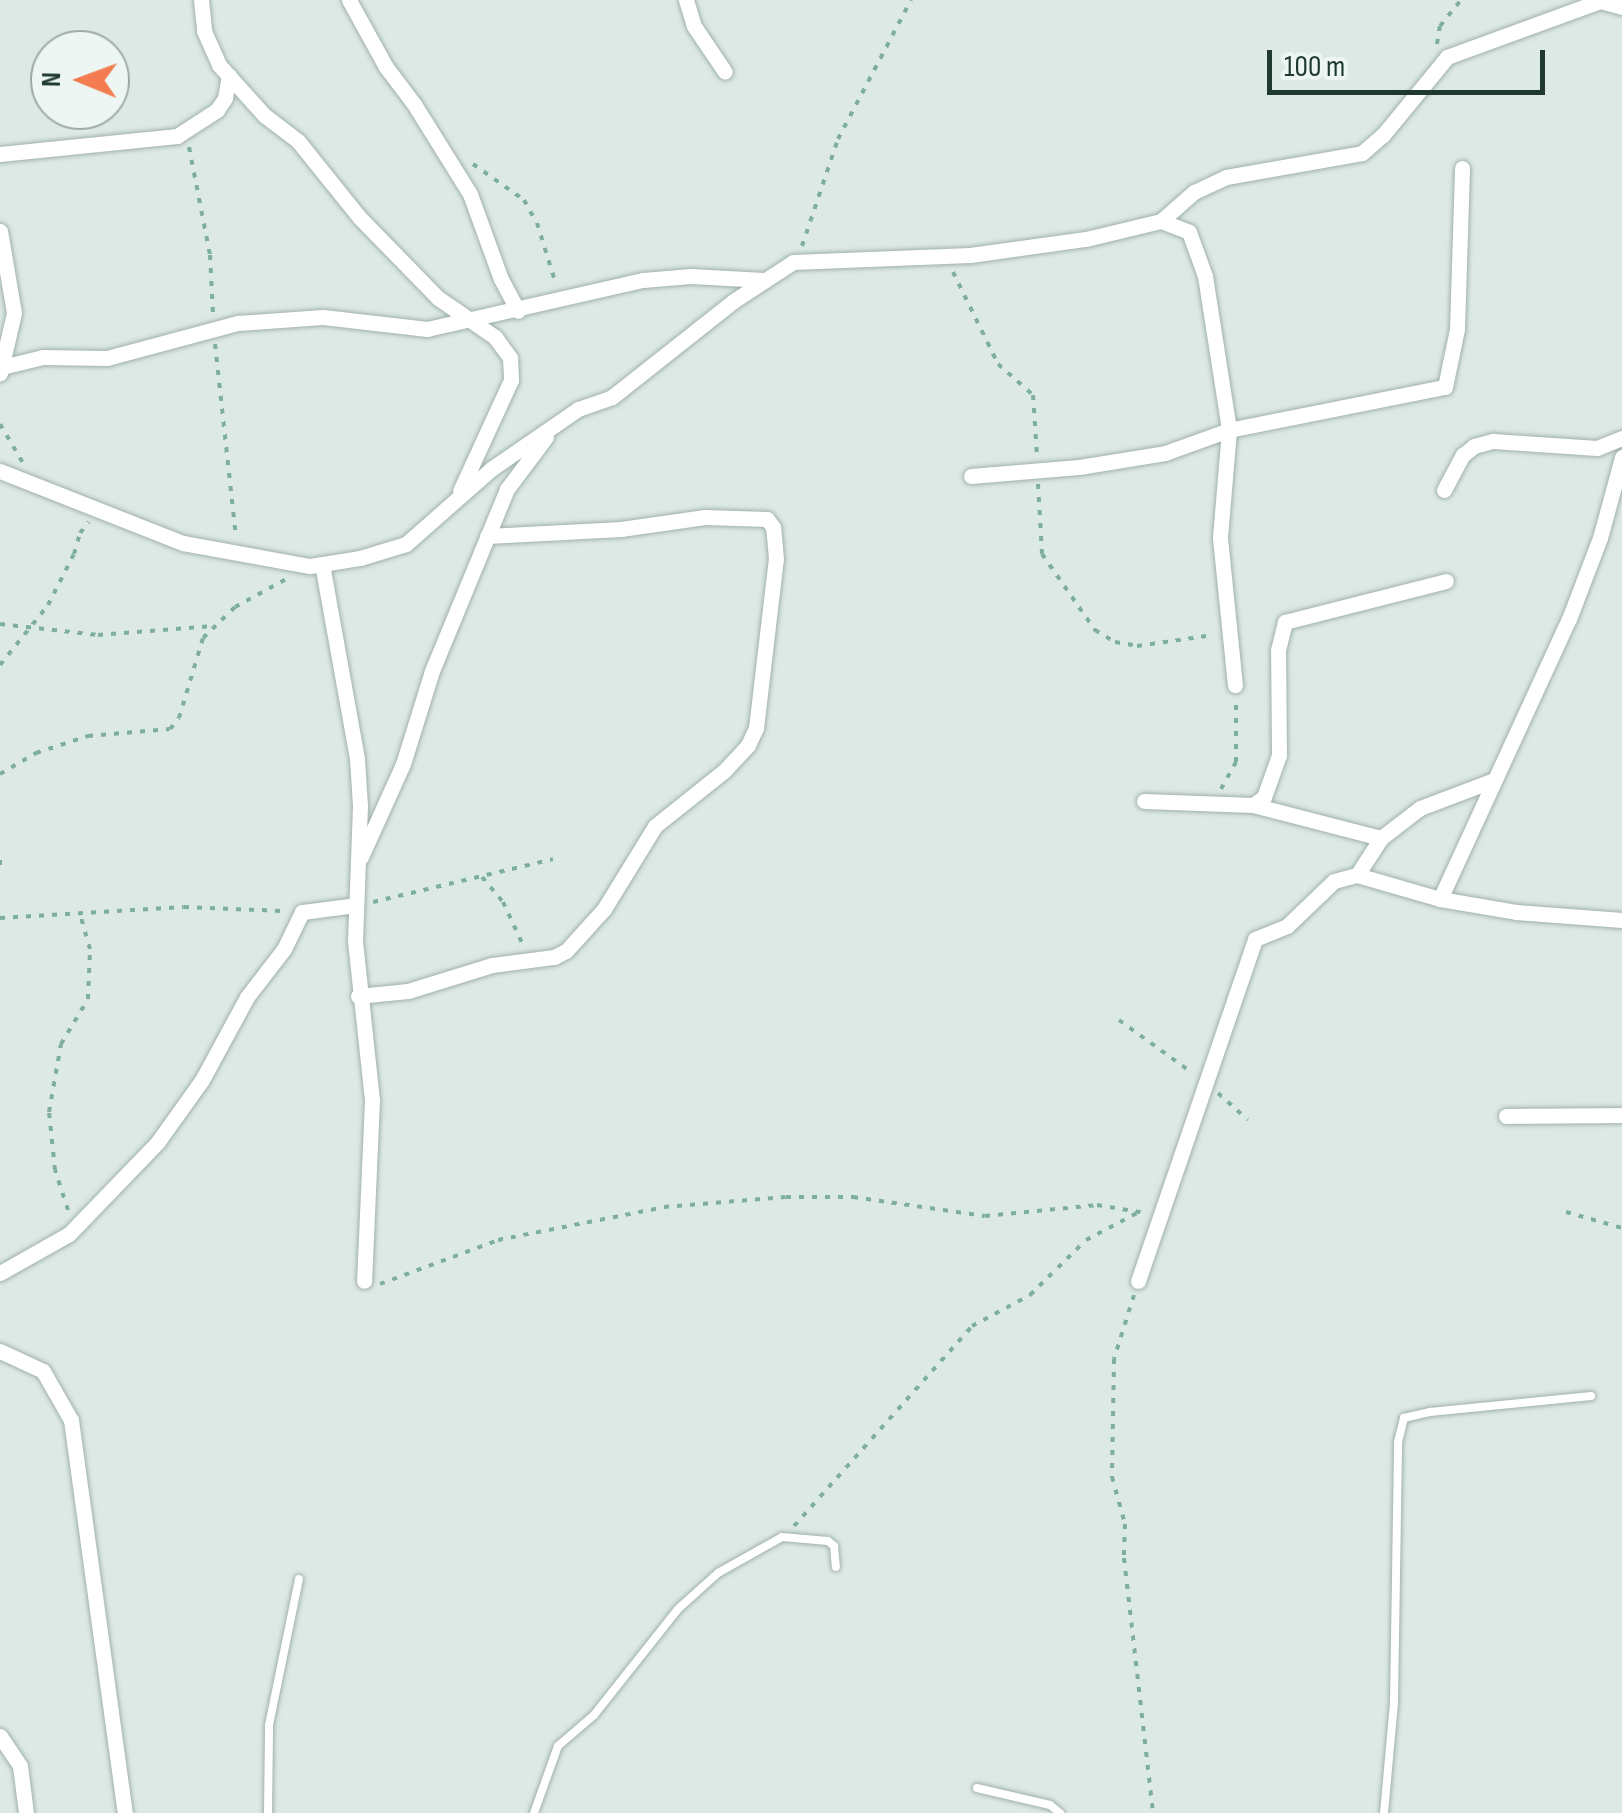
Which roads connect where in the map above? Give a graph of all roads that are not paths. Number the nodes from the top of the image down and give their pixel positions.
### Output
1 (201, 0) edge
2 (348, 0) edge
3 (686, 0) edge
4 (1602, 1) edge
5 (1622, 7) edge
6 (725, 72) dead end
7 (229, 75) junction
8 (0, 154) edge
9 (1462, 168) dead end
10 (1161, 221) junction
11 (0, 231) edge
12 (764, 280) junction
13 (518, 311) junction
14 (473, 322) junction
15 (1, 370) edge
16 (561, 420) junction
17 (1229, 430) junction
18 (1622, 438) edge
19 (1622, 457) edge
20 (0, 471) edge
21 (970, 476) dead end
22 (1444, 490) dead end
23 (456, 499) junction
24 (487, 536) junction
25 (316, 565) junction
26 (1446, 581) dead end
27 (1235, 685) road end
28 (1494, 780) junction
29 (1144, 801) dead end
30 (1253, 805) junction
31 (1381, 838) junction
32 (358, 865) junction
33 (1356, 875) junction
34 (1440, 899) junction
35 (356, 905) junction
36 (1622, 920) edge
37 (358, 996) junction
38 (1506, 1116) dead end
39 (1622, 1116) edge
40 (0, 1273) edge
41 (364, 1281) road end
42 (1138, 1281) road end
43 (0, 1350) edge
44 (1591, 1396) dead end
45 (836, 1567) dead end
46 (299, 1579) dead end
47 (0, 1736) edge
48 (978, 1788) dead end
49 (26, 1813) edge
50 (125, 1813) edge
51 (268, 1813) edge
52 (534, 1813) edge
53 (1060, 1813) edge
54 (1384, 1813) edge

1 - 7 street
2 - 13 street
3 - 6 street
4 - 5 street
4 - 10 street
7 - 8 street
7 - 14 street
9 - 17 street
10 - 12 street
10 - 17 street
11 - 15 street
12 - 13 street
12 - 16 street
13 - 14 street
14 - 15 street
14 - 23 street
16 - 23 street
16 - 24 street
17 - 21 street
17 - 27 street
18 - 22 street
19 - 28 street
20 - 25 street
23 - 25 street
24 - 32 street
24 - 37 street
25 - 32 street
26 - 30 street
28 - 31 street
28 - 34 street
29 - 30 street
30 - 31 street
31 - 33 street
32 - 35 street
33 - 34 street
33 - 42 street
34 - 36 street
35 - 37 street
35 - 40 street
37 - 41 street
38 - 39 street
43 - 50 street
44 - 54 lane
45 - 52 lane
46 - 51 lane
47 - 49 street
48 - 53 lane

